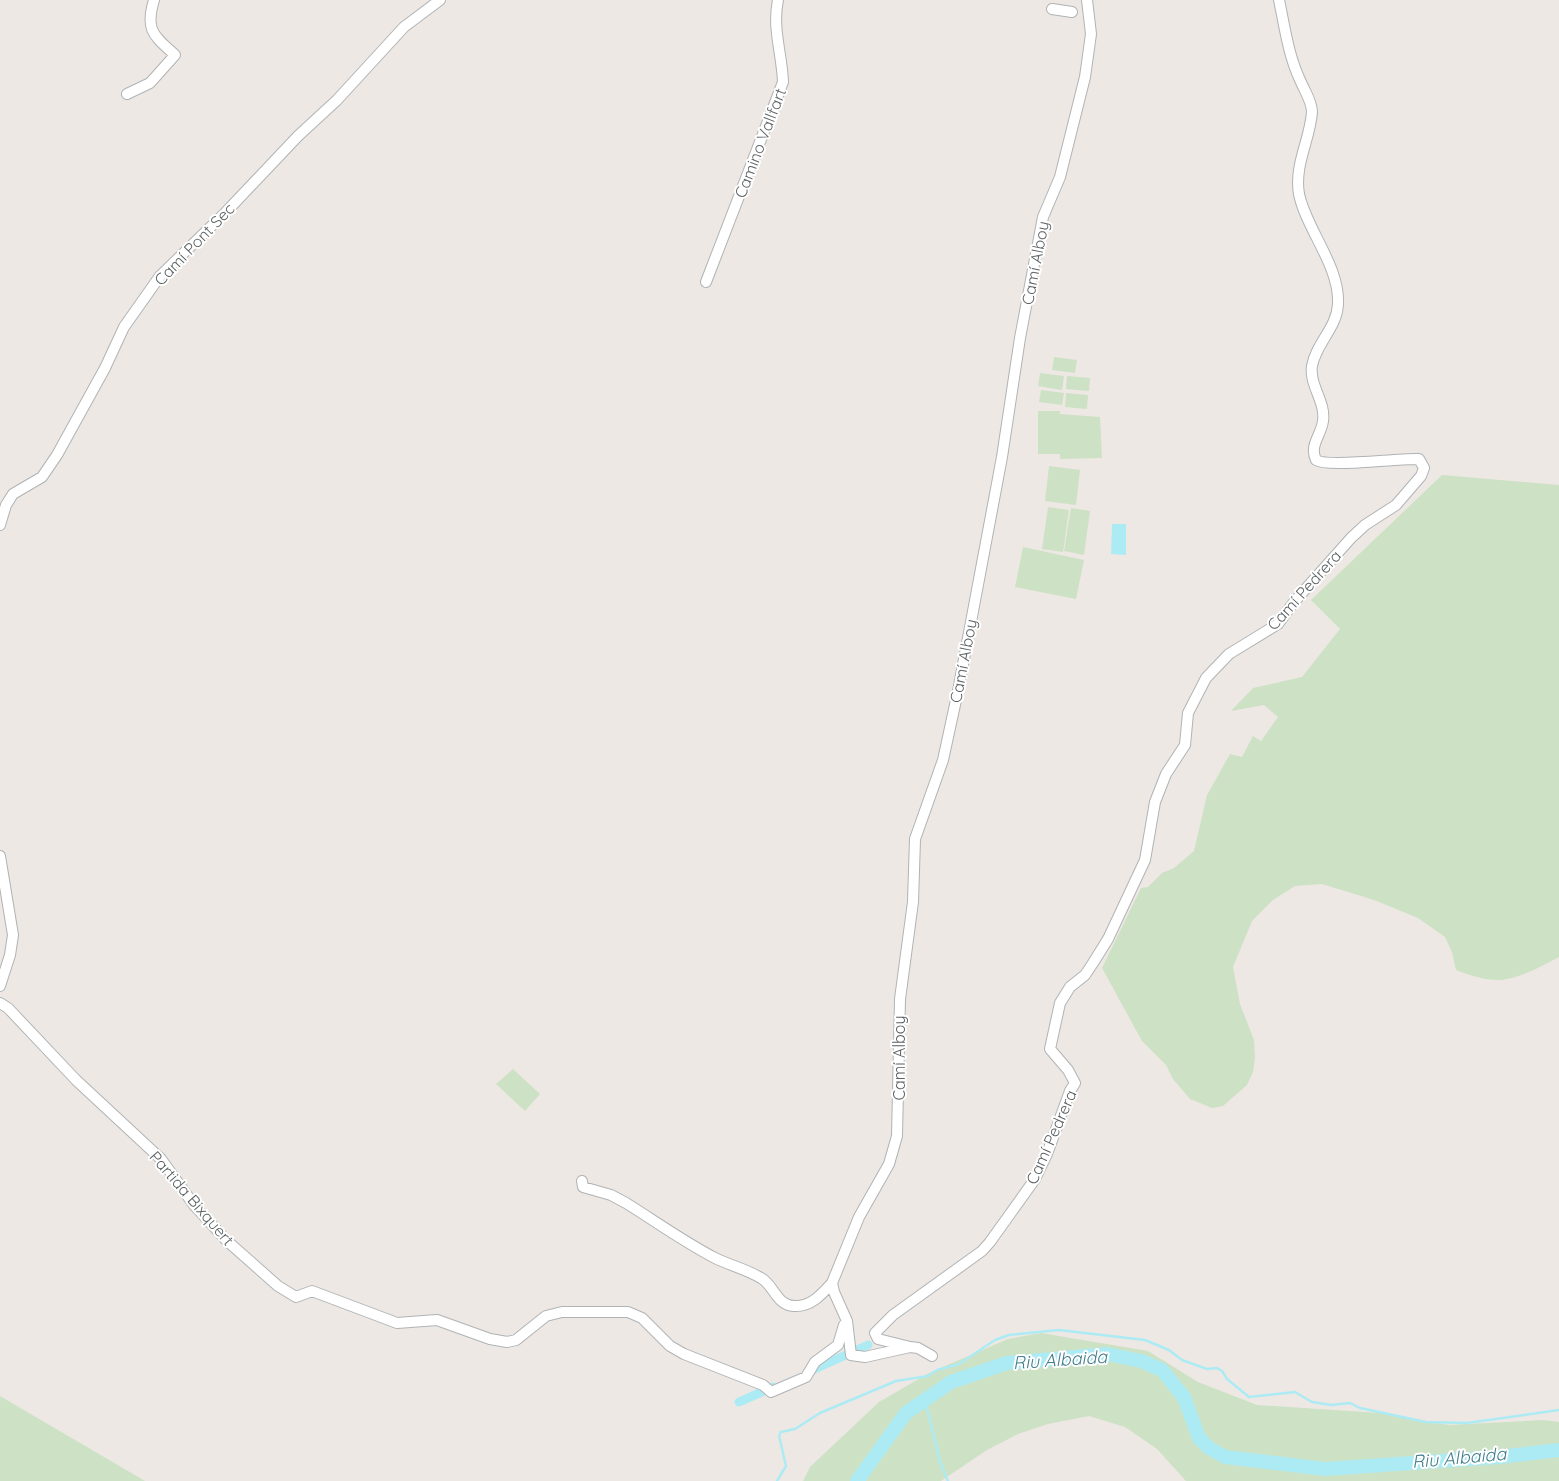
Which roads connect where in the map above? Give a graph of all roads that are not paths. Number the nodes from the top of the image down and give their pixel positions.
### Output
1 (154, 0) edge
2 (440, 0) edge
3 (778, 0) edge
4 (1087, 0) edge
5 (1279, 0) edge
6 (1052, 10) dead end
7 (1072, 12) dead end
8 (127, 94) dead end
9 (706, 282) dead end
10 (0, 525) edge
11 (0, 856) edge
12 (0, 986) edge
13 (0, 1003) edge
14 (582, 1181) dead end
15 (832, 1283) junction
16 (844, 1312) junction
17 (910, 1347) junction
18 (932, 1356) dead end

1 - 8 street
2 - 10 street, Camí Pont Sec
3 - 9 street, Camino Vallfart
4 - 15 street, Camí Alboy
5 - 17 street, Camí Pedrera
6 - 7 street
11 - 12 street
13 - 16 street, Partida Bixquert
14 - 15 street
15 - 16 street
16 - 17 street
17 - 18 street

